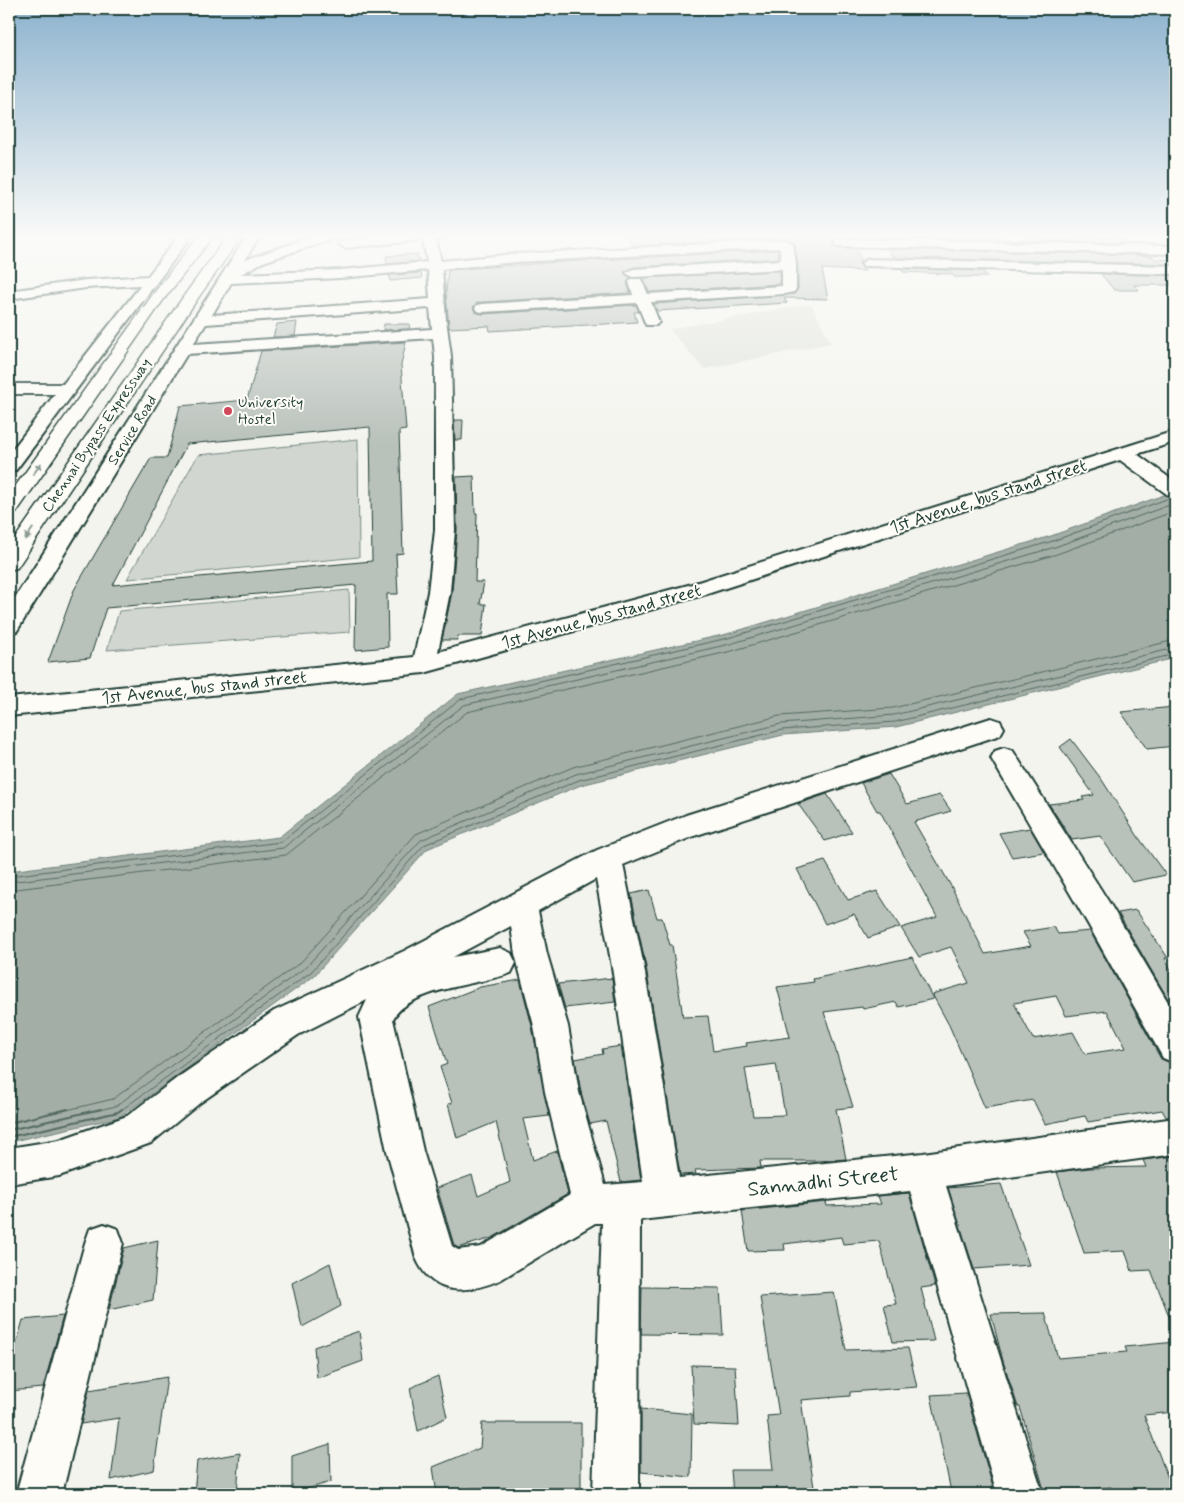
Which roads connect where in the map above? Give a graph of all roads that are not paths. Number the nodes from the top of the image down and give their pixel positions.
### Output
1 (132, 304) edge
2 (153, 304) edge
3 (185, 304) edge
4 (210, 304) edge
5 (422, 304) edge
6 (438, 304) edge
7 (538, 304) edge
8 (645, 304) edge
9 (482, 308) dead end
10 (200, 320) junction
11 (652, 322) dead end
12 (440, 333) junction
13 (181, 350) junction
14 (9, 389) edge
15 (68, 389) junction
16 (1175, 436) edge
17 (1123, 454) junction
18 (9, 466) edge
19 (1175, 491) edge
20 (9, 509) edge
21 (9, 563) edge
22 (9, 625) edge
23 (424, 664) junction
24 (9, 707) edge
25 (991, 728) dead end
26 (1004, 758) dead end
27 (606, 859) junction
28 (522, 904) junction
29 (500, 963) dead end
30 (1175, 1046) edge
31 (1175, 1136) edge
32 (9, 1166) edge
33 (923, 1171) junction
34 (664, 1198) junction
35 (606, 1204) junction
36 (104, 1243) dead end
37 (39, 1494) edge
38 (616, 1494) edge
39 (1020, 1494) edge

1 - 15 street
20 -> 2 highway, Chennai Bypass Expressway
3 -> 21 highway, Chennai Bypass Expressway
4 - 10 street, Service Road
5 - 10 street
6 - 12 street
7 - 9 street
8 - 11 street
10 - 13 street, Service Road
12 - 13 street
12 - 23 street
13 - 22 street, Service Road
14 - 15 street
15 - 18 street
16 - 17 street, 1st Avenue, bus stand street
17 - 19 street
17 - 23 street, 1st Avenue, bus stand street
23 - 24 street, 1st Avenue, bus stand street
25 - 27 street
26 - 30 street
27 - 28 street
27 - 34 street
28 - 32 street
28 - 35 street
29 - 35 street, Sannadhi Street
31 - 33 street, Sannadhi Street
33 - 34 street, Sannadhi Street
33 - 39 street
34 - 35 street, Sannadhi Street
35 - 38 street
36 - 37 street

